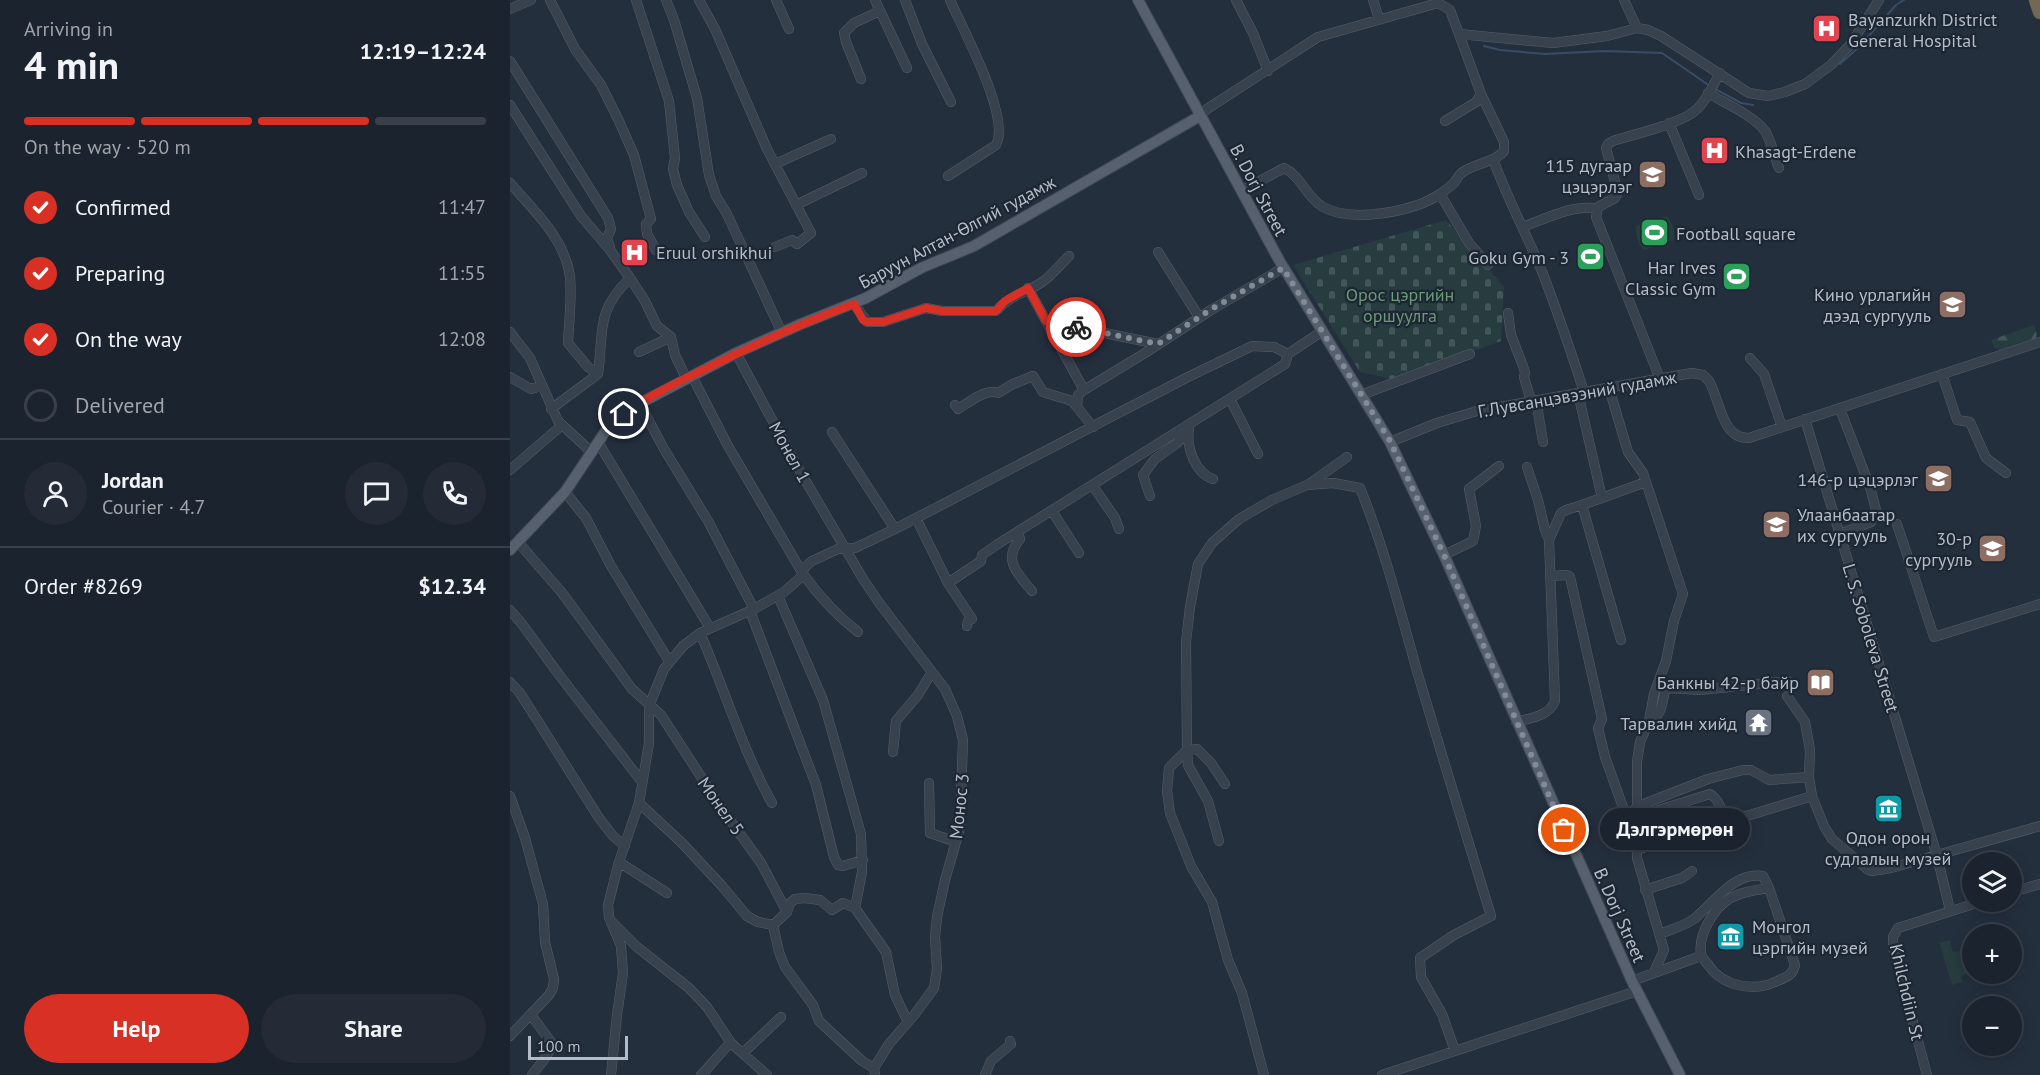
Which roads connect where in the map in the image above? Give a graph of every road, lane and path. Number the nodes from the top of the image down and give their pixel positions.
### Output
1 (531, 0) edge
2 (550, 0) edge
3 (636, 0) edge
4 (666, 0) edge
5 (699, 0) edge
6 (776, 0) edge
7 (875, 0) edge
8 (905, 0) edge
9 (950, 0) edge
10 (1138, 0) edge
11 (1236, 0) edge
12 (1372, 0) edge
13 (1624, 0) edge
14 (1879, 0) edge
15 (2036, 0) edge
16 (1425, 3) edge
17 (1447, 3) edge
18 (510, 9) edge
19 (880, 11) junction
20 (2040, 12) edge
21 (1379, 19) junction
22 (1637, 28) junction
23 (789, 29) dead end
24 (1459, 34) junction
25 (510, 61) edge
26 (907, 68) dead end
27 (1268, 71) junction
28 (1720, 73) junction
29 (861, 79) dead end
30 (1708, 93) junction
31 (1481, 94) junction
32 (951, 102) dead end
33 (510, 105) edge
34 (1200, 116) junction
35 (1445, 121) dead end
36 (1669, 123) junction
37 (831, 138) dead end
38 (1493, 159) junction
39 (775, 164) junction
40 (1779, 168) dead end
41 (862, 173) dead end
42 (948, 176) dead end
43 (510, 183) edge
44 (1241, 191) junction
45 (1440, 194) junction
46 (1699, 195) dead end
47 (796, 206) junction
48 (1597, 209) junction
49 (1522, 227) junction
50 (705, 237) dead end
51 (775, 248) dead end
52 (610, 250) junction
53 (656, 250) dead end
54 (1158, 252) dead end
55 (1069, 256) dead end
56 (1488, 265) dead end
57 (1283, 268) junction
58 (630, 278) junction
59 (1028, 288) junction
60 (854, 304) junction
61 (1508, 313) dead end
62 (1198, 317) junction
63 (1046, 321) junction
64 (510, 332) edge
65 (1322, 332) junction
66 (782, 333) junction
67 (671, 337) junction
68 (2040, 342) edge
69 (1158, 344) junction
70 (639, 352) dead end
71 (736, 353) junction
72 (1288, 354) junction
73 (1470, 354) dead end
74 (1750, 358) dead end
75 (598, 374) junction
76 (1942, 374) junction
77 (510, 377) edge
78 (689, 377) junction
79 (1660, 379) junction
80 (541, 386) junction
81 (1610, 388) junction
82 (1084, 390) junction
83 (1581, 392) junction
84 (1361, 395) junction
85 (1230, 399) junction
86 (1533, 400) junction
87 (640, 404) junction
88 (955, 405) dead end
89 (1077, 407) junction
90 (1840, 408) junction
91 (551, 409) junction
92 (1805, 419) junction
93 (562, 426) junction
94 (1093, 427) junction
95 (1190, 427) junction
96 (1782, 427) junction
97 (832, 432) dead end
98 (1390, 441) junction
99 (598, 442) junction
100 (1543, 442) dead end
101 (590, 452) junction
102 (1258, 454) dead end
103 (1347, 457) dead end
104 (1499, 466) dead end
105 (1527, 467) dead end
106 (510, 470) edge
107 (2006, 473) dead end
108 (1213, 479) dead end
109 (1646, 482) junction
110 (1307, 485) junction
111 (1093, 486) junction
112 (565, 492) junction
113 (1150, 496) dead end
114 (1602, 498) junction
115 (1582, 505) junction
116 (1052, 511) junction
117 (916, 518) junction
118 (1897, 524) dead end
119 (895, 529) junction
120 (1119, 529) dead end
121 (1018, 532) junction
122 (1840, 534) junction
123 (1550, 540) junction
124 (514, 546) edge
125 (846, 549) junction
126 (1079, 553) dead end
127 (1444, 555) junction
128 (803, 574) junction
129 (1550, 576) junction
130 (948, 582) junction
131 (1032, 591) dead end
132 (778, 596) junction
133 (2040, 604) edge
134 (510, 610) edge
135 (752, 610) junction
136 (967, 626) dead end
137 (710, 628) junction
138 (858, 632) dead end
139 (700, 633) junction
140 (1621, 640) dead end
141 (669, 661) junction
142 (932, 672) junction
143 (1788, 681) dead end
144 (510, 682) edge
145 (1787, 696) dead end
146 (649, 706) junction
147 (1649, 721) junction
148 (1516, 722) junction
149 (1187, 750) junction
150 (893, 752) dead end
151 (1809, 777) junction
152 (642, 782) junction
153 (928, 783) dead end
154 (1225, 784) dead end
155 (510, 796) edge
156 (1812, 796) junction
157 (772, 803) dead end
158 (639, 804) junction
159 (1636, 807) junction
160 (1635, 817) junction
161 (1725, 823) junction
162 (2040, 826) edge
163 (1219, 841) dead end
164 (956, 842) junction
165 (625, 846) junction
166 (1636, 846) junction
167 (1938, 856) junction
168 (863, 860) junction
169 (619, 862) junction
170 (1692, 871) dead end
171 (2040, 884) edge
172 (1769, 888) junction
173 (2022, 889) edge
174 (1645, 890) junction
175 (667, 893) dead end
176 (1962, 907) edge
177 (855, 908) junction
178 (1950, 910) junction
179 (787, 912) junction
180 (612, 921) junction
181 (773, 925) junction
182 (1659, 934) junction
183 (1701, 956) junction
184 (1654, 972) junction
185 (1634, 986) junction
186 (531, 1015) junction
187 (782, 1017) dead end
188 (908, 1022) junction
189 (510, 1036) edge
190 (1011, 1041) dead end
191 (731, 1043) junction
192 (1455, 1051) junction
193 (743, 1053) junction
194 (874, 1072) edge
195 (532, 1075) edge
196 (611, 1075) edge
197 (701, 1075) edge
198 (767, 1075) edge
199 (985, 1075) edge
200 (1264, 1075) edge
201 (1382, 1075) edge
202 (1680, 1075) edge
203 (1927, 1075) edge

1 - 18 street
2 - 53 street
3 - 50 street
4 - 66 street
5 - 39 street
6 - 23 street
7 - 19 street
8 - 32 street
9 - 42 street
10 - 34 main road, B. Dorj Street
11 - 27 street
12 - 21 street
13 - 22 street
14 - 28 street
15 - 20 highway
16 - 17 street
16 - 21 street
17 - 24 street
19 - 26 street
19 - 29 street
21 - 27 street
22 - 24 street
22 - 28 street
24 - 31 street
25 - 52 street
27 - 34 street
28 - 30 street
30 - 36 street
30 - 40 street
31 - 35 street
31 - 38 street
33 - 52 street
34 - 44 main road, B. Dorj Street
34 - 60 main road, Баруун Алтан-Өлгий гудамж
36 - 46 street
36 - 48 street
37 - 39 street
38 - 45 street
38 - 49 street
39 - 47 street
41 - 47 street
43 - 75 street
44 - 45 street
44 - 57 main road, B. Dorj Street
45 - 56 street
47 - 51 street
48 - 49 street
48 - 79 street
49 - 83 street
52 - 58 street
54 - 62 street
55 - 59 street
57 - 62 street
57 - 65 main road, B. Dorj Street
58 - 67 street
58 - 75 street
59 - 60 street
59 - 63 street
60 - 66 main road, Баруун Алтан-Өлгий гудамж
61 - 86 street
62 - 69 street
63 - 69 street
63 - 82 street
64 - 80 street
65 - 72 street
65 - 84 main road, B. Dorj Street
66 - 71 main road, Баруун Алтан-Өлгий гудамж
67 - 70 street
67 - 78 street
68 - 76 street, Г.Лувсанцэвээний гудамж
69 - 82 street
71 - 78 main road, Баруун Алтан-Өлгий гудамж
71 - 125 street, Монел 1
72 - 85 street
72 - 94 street
73 - 84 street
74 - 96 street
75 - 91 street
76 - 90 street, Г.Лувсанцэвээний гудамж
76 - 107 street
77 - 80 street
78 - 87 main road, Баруун Алтан-Өлгий гудамж
78 - 128 street
79 - 81 street, Г.Лувсанцэвээний гудамж
79 - 96 street, Г.Лувсанцэвээний гудамж
80 - 91 street
81 - 83 street, Г.Лувсанцэвээний гудамж
81 - 109 street
82 - 89 street
83 - 86 street, Г.Лувсанцэвээний гудамж
83 - 114 street
84 - 98 main road, B. Dorj Street
85 - 95 street
85 - 102 street
86 - 98 street, Г.Лувсанцэвээний гудамж
86 - 100 street
87 - 99 main road, Баруун Алтан-Өлгий гудамж
87 - 135 street
88 - 89 street
89 - 94 street
90 - 92 street, Г.Лувсанцэвээний гудамж
90 - 122 street
91 - 93 street
92 - 96 street, Г.Лувсанцэвээний гудамж
92 - 122 street, L. S. Soboleva Street
93 - 101 street
93 - 106 street
94 - 117 street
95 - 108 street
95 - 111 street
95 - 113 street
97 - 119 street
98 - 127 main road, B. Dorj Street
99 - 101 main road, Баруун Алтан-Өлгий гудамж
99 - 137 street
101 - 112 main road, Баруун Алтан-Өлгий гудамж
103 - 110 street
104 - 127 street
105 - 123 street
109 - 114 street
109 - 147 street
110 - 149 street
110 - 192 street
111 - 116 street
111 - 120 street
112 - 124 main road, Баруун Алтан-Өлгий гудамж
112 - 141 street
114 - 115 street
115 - 123 street
115 - 140 street
116 - 121 street
116 - 126 street
117 - 119 street
117 - 130 street
118 - 133 street
119 - 125 street
121 - 130 street
121 - 131 street
122 - 167 street, L. S. Soboleva Street
123 - 129 street
124 - 146 street, Монел 5
125 - 128 street
125 - 142 street, Монос 3
127 - 148 main road, B. Dorj Street
128 - 132 street
128 - 138 street
129 - 148 street
129 - 166 street
130 - 136 street
132 - 135 street
132 - 168 street
134 - 152 street
135 - 137 street
135 - 168 street
137 - 139 street
139 - 141 street
139 - 157 street
141 - 146 street
142 - 150 street
142 - 164 street, Монос 3
143 - 147 street
144 - 165 street
145 - 151 street
146 - 152 street
146 - 179 street, Монел 5
147 - 159 street
148 - 185 main road, B. Dorj Street
149 - 154 street
149 - 163 street
149 - 200 street
151 - 156 street
151 - 159 street
152 - 158 street
153 - 164 street
155 - 186 street
156 - 161 street
156 - 167 street
158 - 165 street
158 - 181 street
159 - 160 street
160 - 161 street
160 - 166 street
161 - 166 street
162 - 167 street
164 - 188 street, Монос 3
165 - 169 street
166 - 174 street
167 - 178 street, L. S. Soboleva Street
168 - 177 street
169 - 175 street
169 - 180 street
170 - 174 street
171 - 173 street
172 - 182 street
172 - 183 street
172 - 183 street
174 - 182 street
176 - 178 street, Khilchdiin St
177 - 179 street
177 - 188 street
178 - 203 street, Khilchdiin St
179 - 181 street
180 - 191 street
180 - 196 street
181 - 194 street
182 - 184 street
183 - 184 street
184 - 185 street
185 - 192 street
185 - 202 main road, B. Dorj Street
186 - 189 street
186 - 195 street
187 - 193 street
188 - 194 street, Монос 3
190 - 199 street
191 - 193 street
191 - 197 street
192 - 201 street
193 - 198 street

